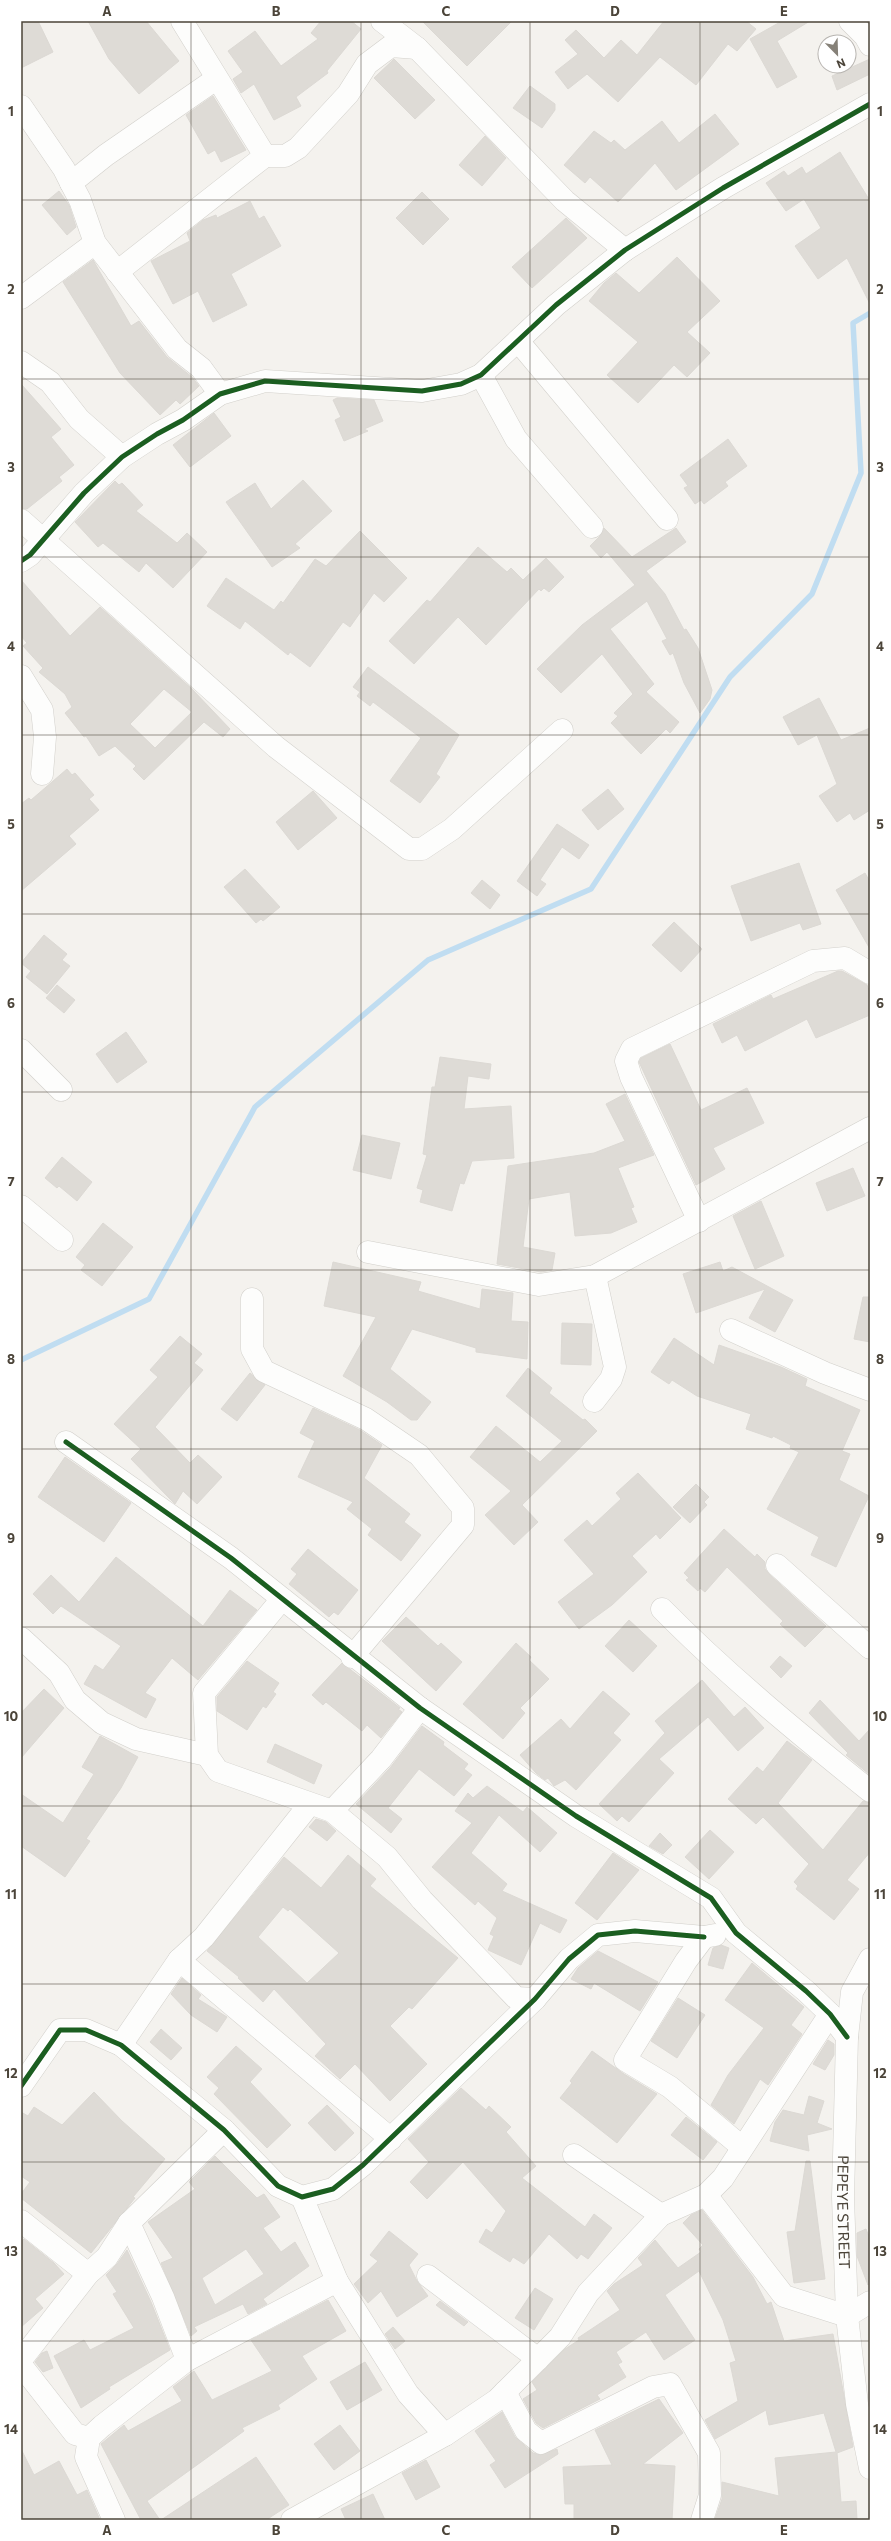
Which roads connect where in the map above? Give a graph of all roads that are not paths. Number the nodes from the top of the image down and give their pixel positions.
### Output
1 (182, 21) edge
2 (382, 21) edge
3 (850, 21) edge
4 (870, 45) edge
5 (417, 48) junction
6 (216, 79) junction
7 (870, 104) edge
8 (21, 106) edge
9 (265, 156) junction
10 (71, 183) junction
11 (95, 243) junction
12 (625, 250) junction
13 (117, 272) junction
14 (21, 298) edge
15 (518, 341) junction
16 (21, 362) edge
17 (481, 375) junction
18 (220, 394) junction
19 (122, 457) junction
20 (667, 519) dead end
21 (21, 520) edge
22 (592, 527) dead end
23 (45, 540) junction
24 (21, 561) edge
25 (21, 676) edge
26 (562, 730) dead end
27 (42, 774) dead end
28 (870, 973) edge
29 (21, 1050) edge
30 (61, 1090) dead end
31 (870, 1128) edge
32 (21, 1206) edge
33 (699, 1221) junction
34 (62, 1240) dead end
35 (368, 1252) dead end
36 (595, 1276) junction
37 (252, 1299) dead end
38 (731, 1330) dead end
39 (870, 1390) edge
40 (594, 1401) dead end
41 (66, 1442) dead end
42 (777, 1565) dead end
43 (282, 1600) junction
44 (662, 1609) dead end
45 (21, 1638) edge
46 (870, 1648) edge
47 (352, 1657) junction
48 (420, 1708) junction
49 (207, 1755) junction
50 (870, 1791) edge
51 (309, 1805) junction
52 (332, 1811) junction
53 (736, 1933) junction
54 (704, 1937) junction
55 (870, 1959) edge
56 (179, 1960) junction
57 (535, 1999) junction
58 (830, 2014) junction
59 (847, 2038) junction
60 (121, 2045) junction
61 (21, 2086) edge
62 (224, 2130) junction
63 (391, 2139) junction
64 (742, 2147) junction
65 (574, 2155) dead end
66 (706, 2195) junction
67 (302, 2197) junction
68 (661, 2215) junction
69 (21, 2221) edge
70 (129, 2222) junction
71 (88, 2274) junction
72 (428, 2276) dead end
73 (337, 2281) junction
74 (870, 2302) edge
75 (846, 2316) junction
76 (538, 2359) junction
77 (21, 2360) edge
78 (188, 2360) junction
79 (21, 2365) edge
80 (505, 2392) junction
81 (444, 2435) junction
82 (89, 2438) junction
83 (870, 2468) edge
84 (114, 2520) edge
85 (292, 2520) edge
86 (702, 2520) edge

1 - 6 street
2 - 5 street
3 - 4 street
5 - 9 street
5 - 12 street
6 - 9 street
6 - 10 street
7 - 12 street
8 - 10 street
9 - 13 street
10 - 11 street
11 - 13 street
11 - 14 street
12 - 15 street
13 - 18 street
15 - 17 street
15 - 20 street
16 - 19 street
17 - 18 street
17 - 22 street
18 - 19 street
19 - 23 street
21 - 23 street
23 - 24 street
23 - 26 street
25 - 27 street
28 - 33 street
29 - 30 street
31 - 33 street
32 - 34 street
33 - 36 street
35 - 36 street
36 - 40 street
37 - 47 street
38 - 39 street
41 - 43 street
42 - 46 street
43 - 47 street
43 - 49 street
44 - 50 street
45 - 49 street
47 - 48 street
48 - 52 street
48 - 53 street
49 - 51 street
51 - 52 street
51 - 56 street
52 - 57 street
53 - 54 street
53 - 58 street
54 - 57 street
54 - 64 street
55 - 59 street, PEPEYE STREET
56 - 60 street
56 - 63 street
57 - 63 street
58 - 59 street
58 - 64 street
59 - 75 street, PEPEYE STREET
60 - 61 street
60 - 62 street
62 - 67 street
62 - 70 street
63 - 67 street
64 - 66 street
65 - 68 street
66 - 68 street
66 - 75 street
67 - 73 street
68 - 76 street
69 - 71 street
70 - 71 street
70 - 78 street
71 - 77 street
72 - 76 street
73 - 78 street
73 - 81 street
74 - 75 street
75 - 83 street, PEPEYE STREET
76 - 80 street
78 - 82 street
79 - 82 street
80 - 81 street
80 - 86 street
81 - 85 street
82 - 84 street

